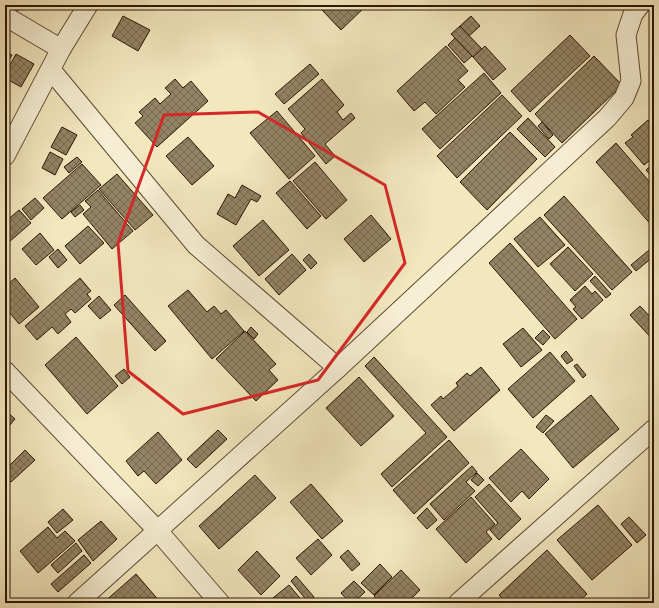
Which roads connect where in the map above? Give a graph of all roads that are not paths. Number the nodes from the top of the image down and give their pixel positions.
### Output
1 (88, 5) edge
2 (640, 5) edge
3 (5, 16) edge
4 (61, 49) junction
5 (50, 70) junction
6 (5, 156) edge
7 (338, 368) junction
8 (5, 372) edge
9 (654, 428) edge
10 (158, 531) junction
11 (77, 603) edge
12 (220, 603) edge
13 (458, 603) edge

1 - 4 street
2 - 7 street
3 - 4 street
4 - 5 street
5 - 6 street
5 - 7 street
7 - 10 street
8 - 10 street
9 - 13 street
10 - 11 street
10 - 12 street

